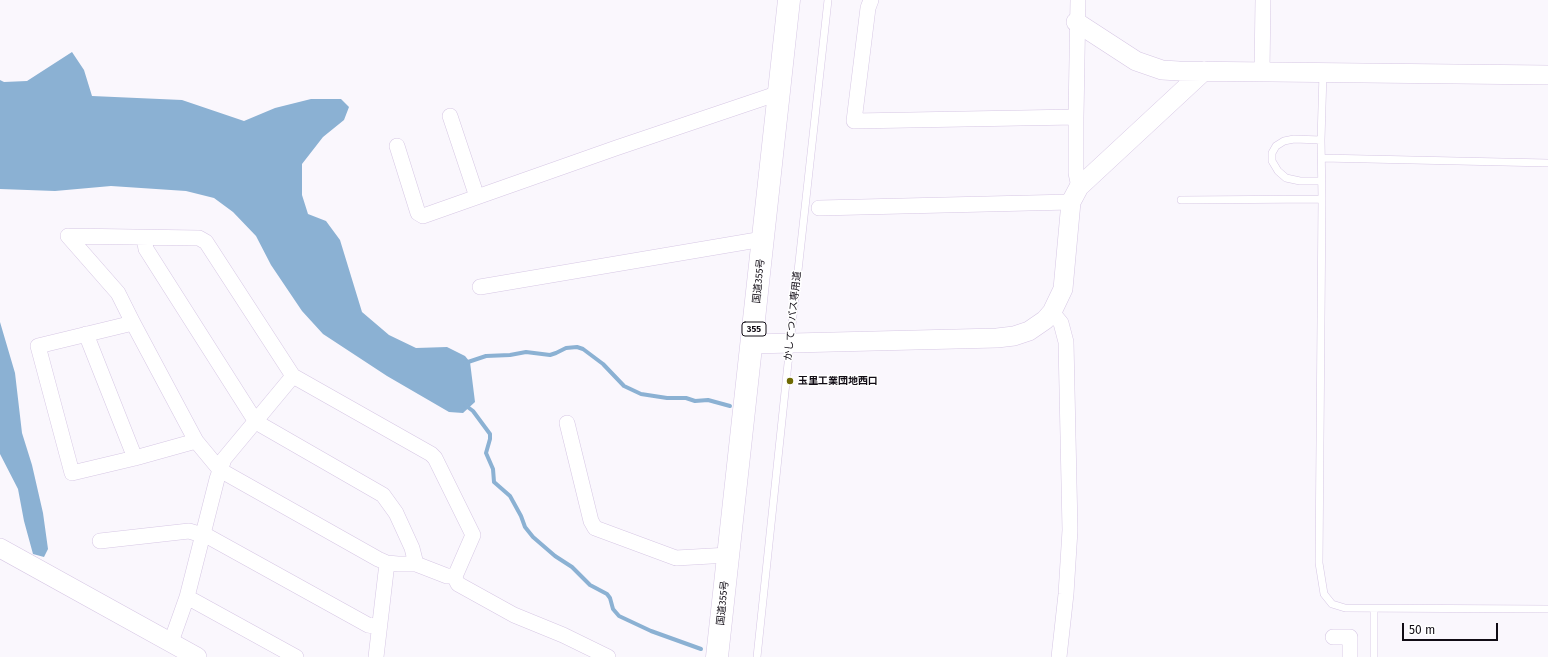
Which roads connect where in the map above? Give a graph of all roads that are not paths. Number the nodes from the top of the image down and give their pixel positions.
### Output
1 (789, 0) edge
2 (828, 0) edge
3 (871, 0) edge
4 (1263, 0) edge
5 (1075, 7) edge
6 (1204, 71) junction
7 (1262, 71) junction
8 (1323, 72) junction
9 (1548, 75) edge
10 (779, 92) junction
11 (450, 116) dead end
12 (1076, 117) junction
13 (1321, 140) junction
14 (397, 146) dead end
15 (1322, 158) junction
16 (1548, 163) edge
17 (1322, 181) junction
18 (1075, 194) junction
19 (477, 198) junction
20 (1322, 199) junction
21 (1181, 200) dead end
22 (820, 208) dead end
23 (144, 238) junction
24 (763, 239) junction
25 (480, 287) dead end
26 (1052, 312) junction
27 (133, 323) junction
28 (86, 334) junction
29 (790, 343) junction
30 (752, 344) junction
31 (293, 376) junction
32 (256, 422) junction
33 (567, 423) dead end
34 (196, 441) junction
35 (135, 458) junction
36 (220, 470) junction
37 (202, 535) junction
38 (100, 541) dead end
39 (0, 548) edge
40 (729, 555) junction
41 (387, 563) junction
42 (416, 564) junction
43 (454, 576) junction
44 (186, 597) junction
45 (1374, 609) junction
46 (1548, 609) edge
47 (380, 627) junction
48 (1334, 638) dead end
49 (171, 642) junction
50 (197, 657) edge
51 (296, 657) edge
52 (376, 657) edge
53 (608, 657) edge
54 (717, 657) edge
55 (757, 657) edge
56 (1059, 657) edge
57 (1350, 657) edge
58 (1374, 657) edge

1 - 10 highway, 国道355号 / 355
2 - 29 lane, かしてつバス専用道
3 - 12 street
4 - 7 street
5 - 6 street
5 - 12 street
6 - 7 street
6 - 18 street
7 - 8 street
8 - 9 street
8 - 13 lane
10 - 19 street
10 - 24 highway, 国道355号 / 355
11 - 19 street
12 - 18 street
13 - 15 lane
13 - 17 lane
14 - 19 street
15 - 16 lane
15 - 17 lane
17 - 20 lane
18 - 22 street
18 - 26 street
20 - 21 lane
20 - 45 lane
23 - 27 street
23 - 31 street
23 - 32 street
24 - 25 street
24 - 30 highway, 国道355号 / 355
26 - 29 street
26 - 56 street
27 - 28 street
27 - 34 street
28 - 35 street
28 - 35 street
29 - 30 street
29 - 55 lane, かしてつバス専用道
30 - 40 highway, 国道355号 / 355
31 - 32 street
31 - 43 street
32 - 36 street
32 - 42 street
33 - 40 street
34 - 35 street
34 - 36 street
36 - 37 street
36 - 41 street
37 - 38 street
37 - 44 street
37 - 47 street
39 - 49 street
40 - 54 highway, 国道355号 / 355
41 - 42 street
41 - 47 street
42 - 43 street
43 - 53 street
44 - 49 street
44 - 51 street
45 - 46 lane
45 - 58 lane
47 - 52 street
48 - 57 street
49 - 50 street

